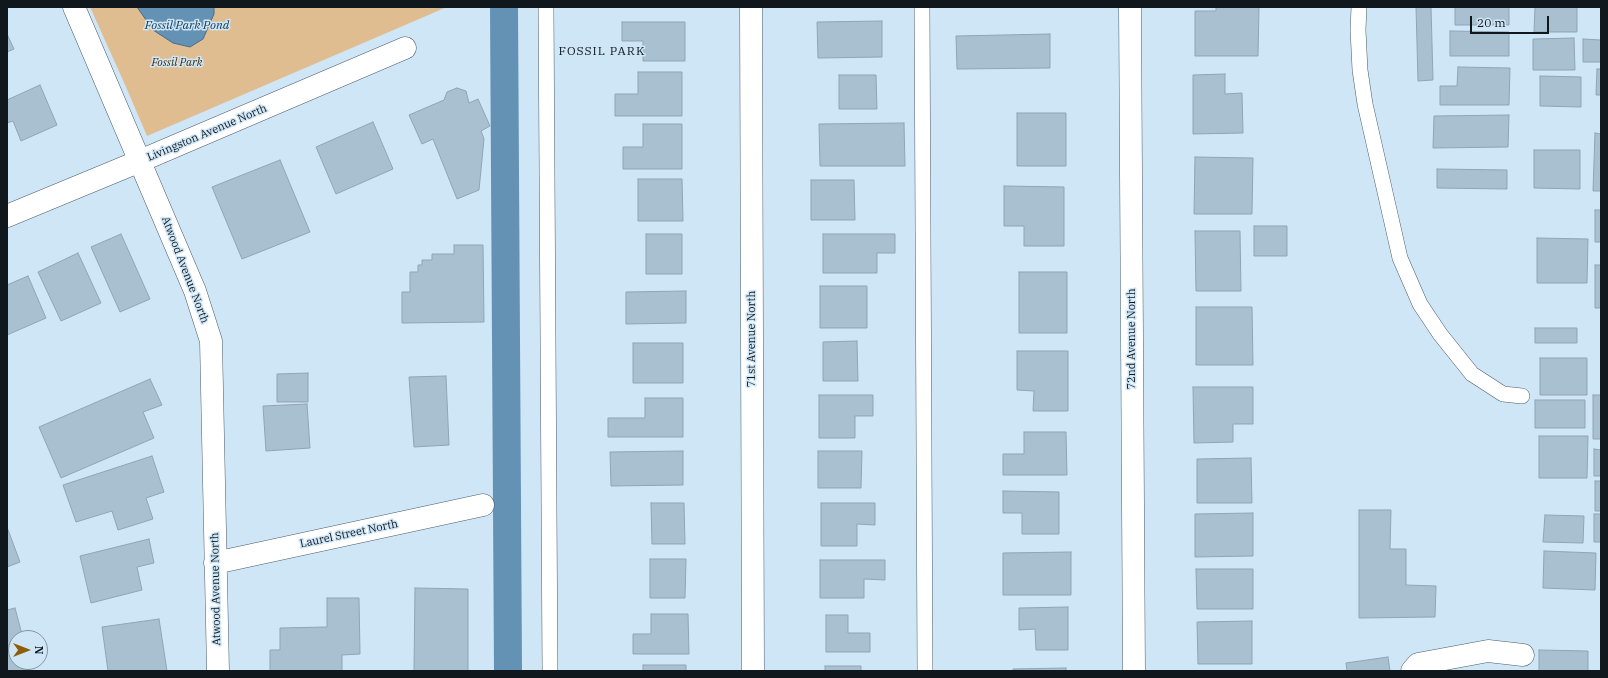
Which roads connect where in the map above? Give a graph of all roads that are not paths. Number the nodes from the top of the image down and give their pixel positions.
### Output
1 (74, 7) edge
2 (546, 7) edge
3 (751, 7) edge
4 (922, 7) edge
5 (1130, 7) edge
6 (1359, 7) edge
7 (405, 48) dead end
8 (140, 161) junction
9 (7, 216) edge
10 (1522, 396) dead end
11 (483, 505) dead end
12 (215, 563) junction
13 (1523, 655) dead end
14 (218, 671) edge
15 (550, 671) edge
16 (753, 671) edge
17 (925, 671) edge
18 (1134, 671) edge
19 (1412, 671) edge

1 - 8 street, Atwood Avenue North
2 - 15 lane
3 - 16 street, 71st Avenue North
4 - 17 lane
5 - 18 street, 72nd Avenue North
6 - 10 lane
7 - 8 street, Livingston Avenue North
8 - 9 street, Livingston Avenue North
8 - 12 street, Atwood Avenue North
11 - 12 street, Laurel Street North
12 - 14 street, Atwood Avenue North
13 - 19 street

